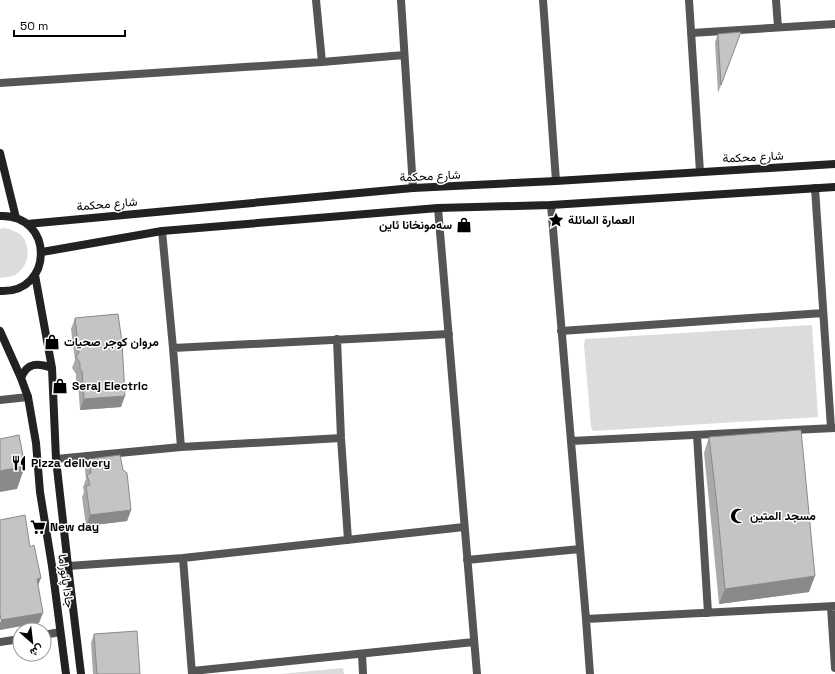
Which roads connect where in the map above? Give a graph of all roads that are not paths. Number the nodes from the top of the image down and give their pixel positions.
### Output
1 (316, 0) edge
2 (401, 0) edge
3 (544, 0) edge
4 (689, 0) edge
5 (776, 0) edge
6 (835, 24) edge
7 (778, 27) junction
8 (691, 33) junction
9 (404, 55) junction
10 (322, 62) junction
11 (0, 83) edge
12 (0, 153) edge
13 (835, 164) edge
14 (700, 172) junction
15 (556, 181) junction
16 (835, 187) edge
17 (413, 188) junction
18 (815, 188) junction
19 (551, 205) junction
20 (438, 208) junction
21 (0, 216) edge
22 (16, 218) junction
23 (27, 224) junction
24 (162, 231) junction
25 (42, 252) junction
26 (35, 275) junction
27 (0, 291) edge
28 (823, 313) junction
29 (0, 331) edge
30 (561, 331) junction
31 (448, 334) junction
32 (338, 339) junction
33 (173, 348) junction
34 (52, 368) junction
35 (21, 378) junction
36 (28, 397) junction
37 (0, 400) edge
38 (833, 428) edge
39 (697, 435) junction
40 (341, 438) junction
41 (571, 441) junction
42 (181, 447) junction
43 (56, 459) junction
44 (464, 527) junction
45 (348, 540) junction
46 (580, 549) junction
47 (183, 558) junction
48 (467, 560) junction
49 (68, 566) junction
50 (833, 606) edge
51 (708, 613) junction
52 (586, 619) junction
53 (60, 632) junction
54 (52, 634) edge
55 (12, 640) edge
56 (0, 642) edge
57 (474, 642) junction
58 (362, 654) junction
59 (835, 668) edge
60 (192, 672) edge
61 (66, 674) edge
62 (81, 674) edge
63 (364, 674) edge
64 (477, 674) edge
65 (590, 674) edge

1 - 10 street
2 - 9 street
3 - 15 street
4 - 8 street
5 - 7 street
6 - 7 street
7 - 8 street
8 - 14 street
9 - 10 street
9 - 17 street
10 - 11 street
12 - 22 main road
13 - 14 main road, شارع محكمة
14 - 15 main road, شارع محكمة
15 - 17 main road, شارع محكمة
16 - 18 main road
17 - 23 main road, شارع محكمة
18 - 19 main road
18 - 28 street
19 - 20 main road
19 - 30 street
20 - 24 main road
20 - 31 street
21 - 22 main road
22 - 23 main road
23 - 25 main road
24 - 25 main road
24 - 33 street
25 - 26 main road
26 - 27 main road
26 - 34 main road
28 - 30 street
28 - 38 street
29 - 35 main road, جادا پانوراما
30 - 41 street
31 - 32 street
31 - 44 street
32 - 33 street
32 - 40 street
33 - 42 street
34 - 35 main road
34 - 43 main road
35 - 36 main road, جادا پانوراما
36 - 37 street
36 - 53 main road, جادا پانوراما
38 - 39 street
39 - 41 street
39 - 51 street
40 - 42 street
40 - 45 street
41 - 46 street
42 - 43 street
43 - 49 main road
44 - 45 street
44 - 48 street
45 - 47 street
46 - 48 street
46 - 52 street
47 - 49 street
47 - 60 street
48 - 57 street
49 - 62 main road
50 - 51 street
50 - 59 street
51 - 52 street
52 - 65 street
53 - 54 street
53 - 61 main road, جادا پانوراما
55 - 56 street
57 - 58 street
57 - 64 street
58 - 60 street
58 - 63 street

